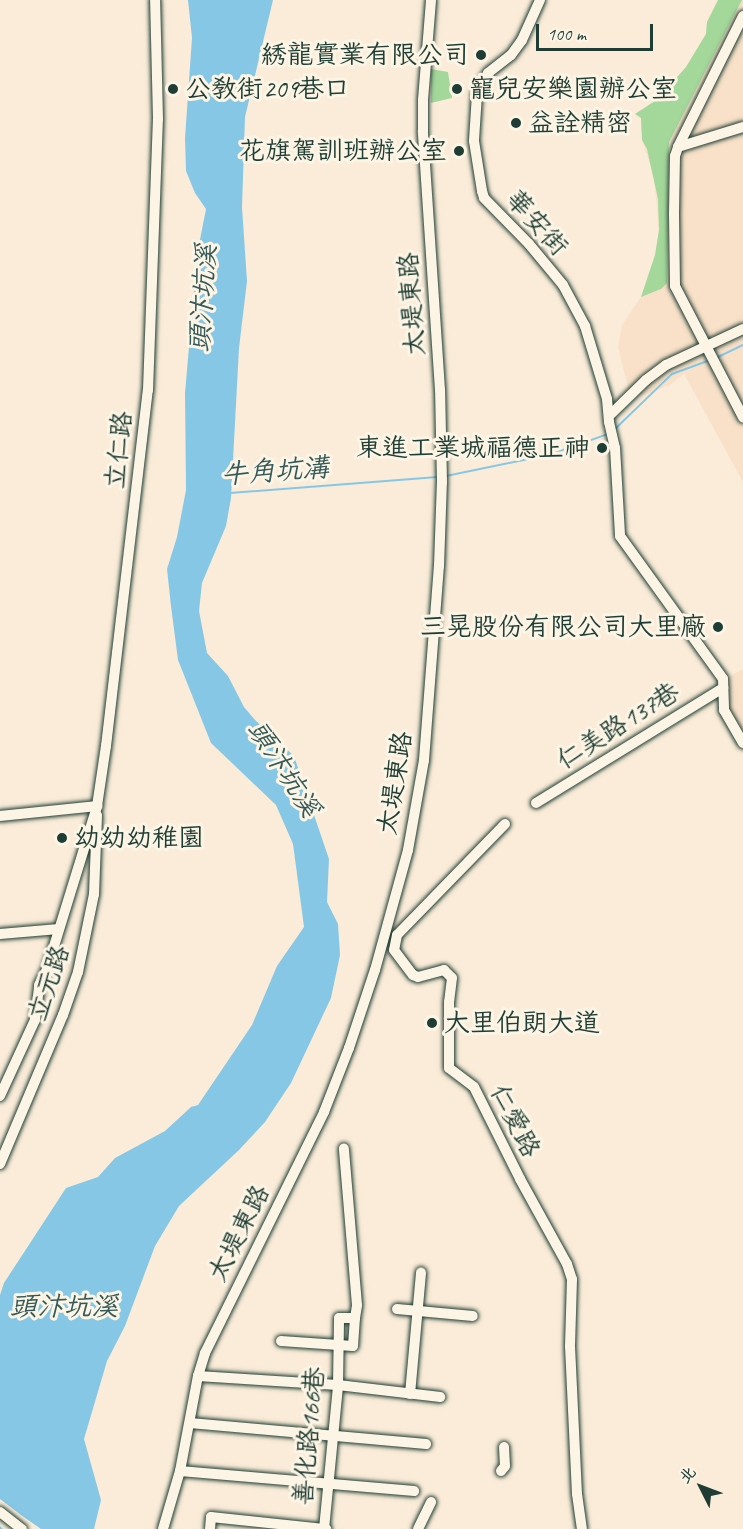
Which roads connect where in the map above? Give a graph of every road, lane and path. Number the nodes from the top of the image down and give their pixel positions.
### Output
1 (155, 0) edge
2 (431, 0) edge
3 (540, 0) edge
4 (743, 16) edge
5 (743, 127) edge
6 (678, 147) junction
7 (743, 329) edge
8 (706, 349) junction
9 (743, 417) edge
10 (609, 419) junction
11 (723, 688) junction
12 (743, 743) edge
13 (536, 803) dead end
14 (97, 806) junction
15 (0, 816) edge
16 (505, 824) dead end
17 (59, 929) junction
18 (0, 934) edge
19 (0, 1096) edge
20 (344, 1149) dead end
21 (0, 1164) edge
22 (421, 1272) dead end
23 (397, 1309) dead end
24 (417, 1311) junction
25 (473, 1316) dead end
26 (355, 1318) junction
27 (281, 1341) dead end
28 (339, 1347) junction
29 (198, 1376) junction
30 (338, 1385) junction
31 (410, 1394) junction
32 (440, 1397) dead end
33 (190, 1423) junction
34 (333, 1435) junction
35 (426, 1444) dead end
36 (504, 1447) dead end
37 (180, 1471) junction
38 (501, 1471) dead end
39 (328, 1482) junction
40 (414, 1491) dead end
41 (431, 1502) dead end
42 (0, 1512) edge
43 (210, 1523) edge
44 (235, 1525) edge
45 (277, 1527) edge
46 (22, 1529) edge
47 (163, 1529) edge
48 (325, 1529) edge
49 (418, 1529) edge
50 (582, 1529) edge

1 - 14 street, 立仁路
2 - 29 street, 太堤東路
3 - 10 street, 華安街
4 - 6 street
5 - 6 street
6 - 8 street
7 - 8 street
8 - 9 street
8 - 10 street
10 - 11 street, 華安街
11 - 12 street, 華安街
11 - 13 street, 仁美路137巷
14 - 15 street
14 - 17 street
14 - 21 street, 立元路
16 - 50 street, 仁愛路
17 - 18 street
17 - 19 street
20 - 26 street, 善化路166巷
22 - 24 street
23 - 24 street
24 - 25 street
24 - 31 street
26 - 28 street, 善化路166巷
26 - 28 street, 善化路166巷
27 - 28 street
28 - 30 street, 善化路166巷
29 - 30 street
29 - 33 street, 太堤東路
30 - 31 street
30 - 34 street, 善化路166巷
31 - 32 street
33 - 34 street
33 - 37 street, 太堤東路
34 - 35 street
34 - 39 street, 善化路166巷
36 - 38 street
37 - 39 street
37 - 47 street, 太堤東路
39 - 40 street
39 - 48 street, 善化路166巷
41 - 49 street
42 - 46 street
43 - 44 street
44 - 45 street
45 - 48 street

